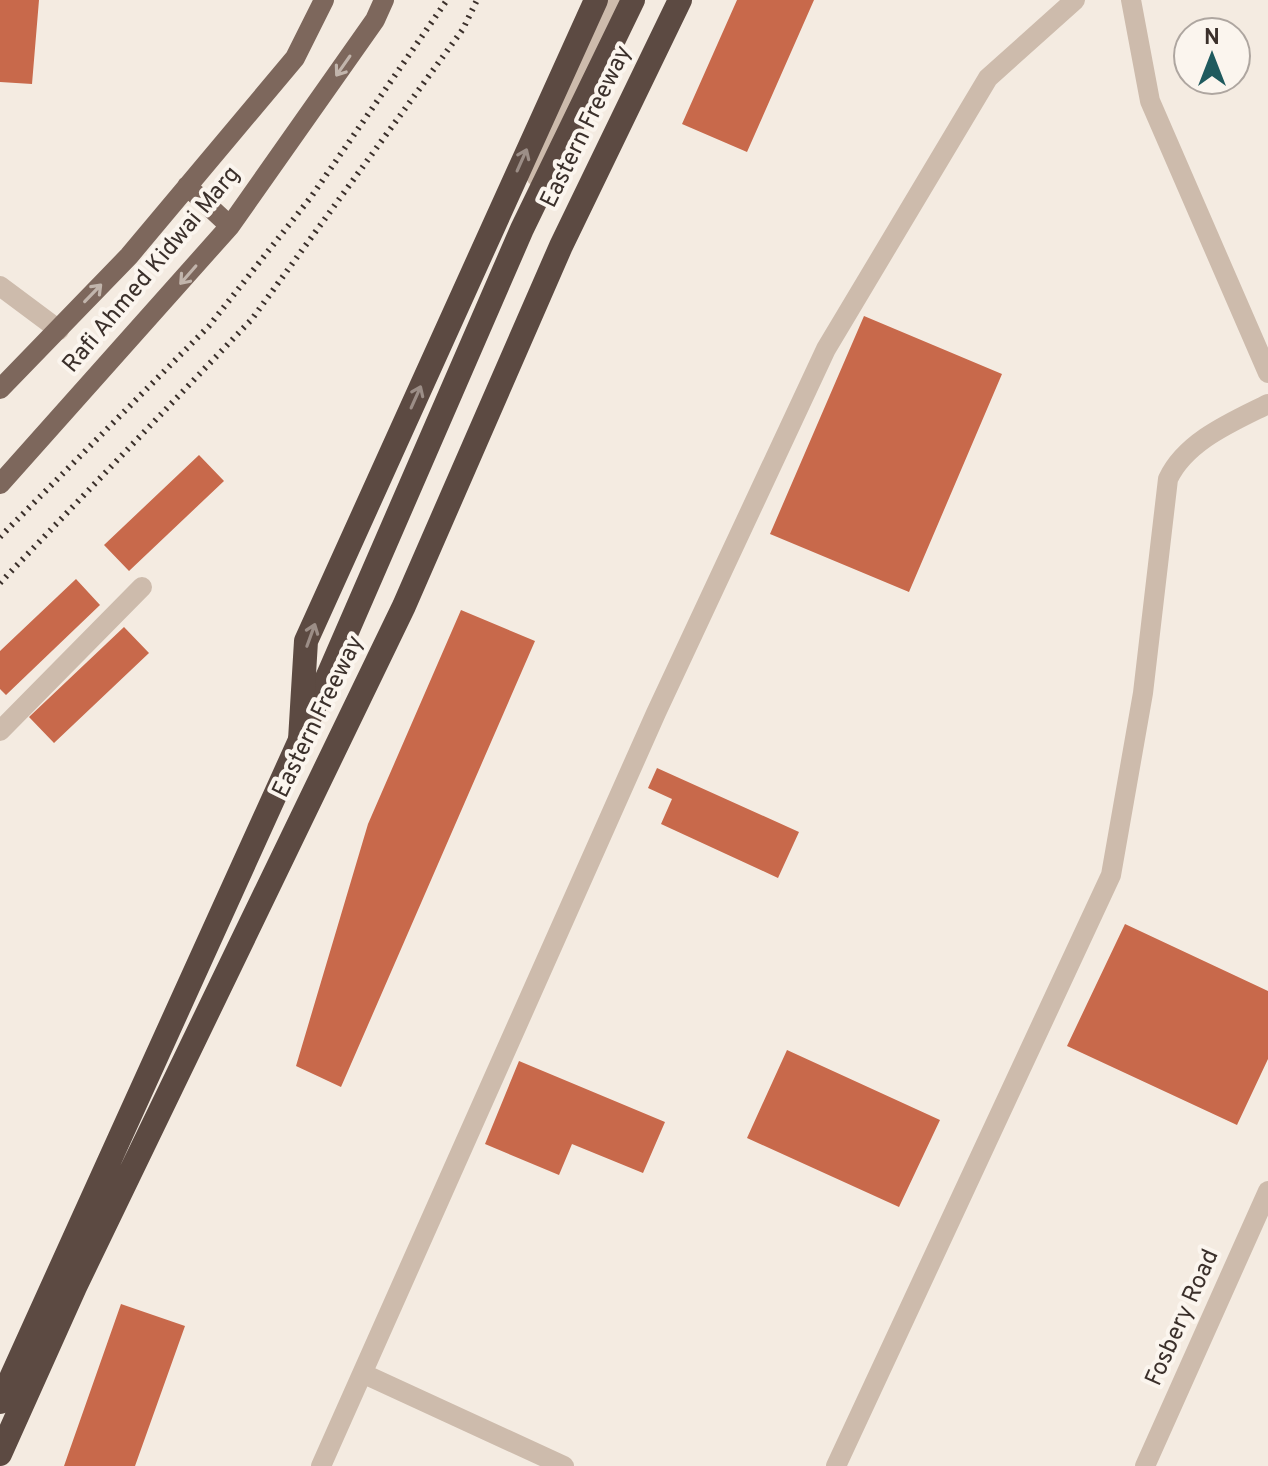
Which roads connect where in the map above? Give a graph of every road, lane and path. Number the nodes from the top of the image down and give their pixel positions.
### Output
1 (324, 0) edge
2 (384, 0) edge
3 (596, 0) edge
4 (612, 0) edge
5 (633, 0) edge
6 (671, 0) edge
7 (680, 0) edge
8 (693, 0) edge
9 (1075, 0) edge
10 (1131, 0) edge
11 (651, 59) junction
12 (187, 186) junction
13 (230, 226) junction
14 (0, 286) edge
15 (59, 330) junction
16 (1268, 373) edge
17 (0, 389) edge
18 (1268, 404) edge
19 (0, 484) edge
20 (142, 587) dead end
21 (0, 731) edge
22 (300, 740) junction
23 (1268, 1191) edge
24 (364, 1374) junction
25 (0, 1378) edge
26 (0, 1402) edge
27 (0, 1446) edge
28 (0, 1454) edge
29 (321, 1466) edge
30 (564, 1466) edge
31 (836, 1466) edge
32 (1145, 1466) edge

1 - 12 main road, Rafi Ahmed Kidwai Marg
2 -> 13 main road, Rafi Ahmed Kidwai Marg
22 -> 3 highway, bridge
4 - 25 street
5 - 22 highway, Eastern Freeway
6 - 27 street
7 - 11 highway, Eastern Freeway
8 - 11 highway
9 - 24 street
10 - 16 street
11 - 28 highway, Eastern Freeway
12 - 13 main road
15 -> 12 main road, Rafi Ahmed Kidwai Marg
13 -> 19 main road, Rafi Ahmed Kidwai Marg
14 - 15 street
15 - 17 main road, Rafi Ahmed Kidwai Marg
18 - 31 street
20 - 21 street
22 - 26 highway, Eastern Freeway
23 - 32 street, Fosbery Road
24 - 29 street
24 - 30 street

